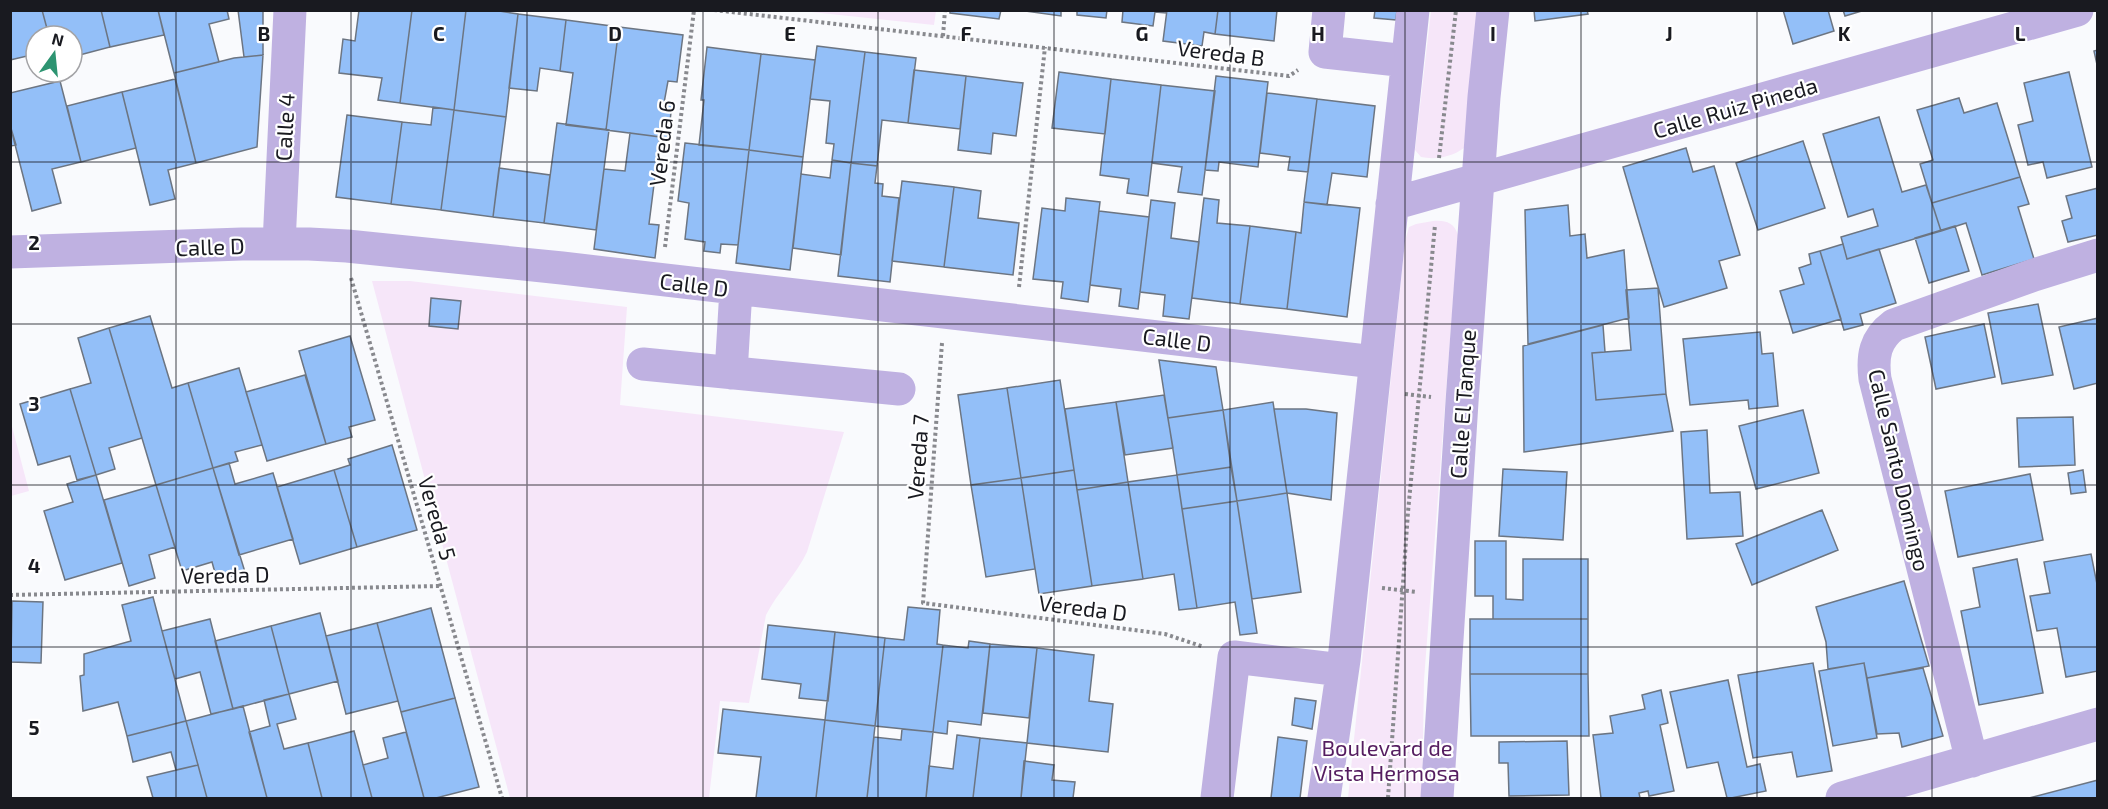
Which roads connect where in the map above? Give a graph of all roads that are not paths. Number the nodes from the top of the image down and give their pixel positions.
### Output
1 (290, 10) edge
2 (1329, 10) edge
3 (1413, 10) edge
4 (1493, 10) edge
5 (2077, 10) edge
6 (1407, 60) junction
7 (1478, 180) junction
8 (1392, 204) junction
9 (279, 244) junction
10 (10, 252) edge
11 (2097, 255) edge
12 (736, 289) junction
13 (643, 364) dead end
14 (731, 373) junction
15 (1373, 377) junction
16 (899, 389) dead end
17 (1342, 670) junction
18 (2097, 724) edge
19 (1972, 761) junction
20 (1217, 798) edge
21 (1324, 798) edge
22 (1437, 798) edge
23 (1842, 798) edge

1 - 9 street, Calle 4
2 - 6 street
3 - 6 street
4 - 7 street, Calle El Tanque
5 - 7 street, Calle Ruiz Pineda
6 - 8 street
7 - 8 street, Calle Ruiz Pineda
7 - 22 street, Calle El Tanque
8 - 15 street
9 - 10 street, Calle D
9 - 12 street, Calle D
11 - 19 street, Calle Santo Domingo
12 - 14 street
12 - 15 street, Calle D
13 - 14 street
14 - 16 street
15 - 17 street
17 - 20 street
17 - 21 street
18 - 19 street
19 - 23 street

